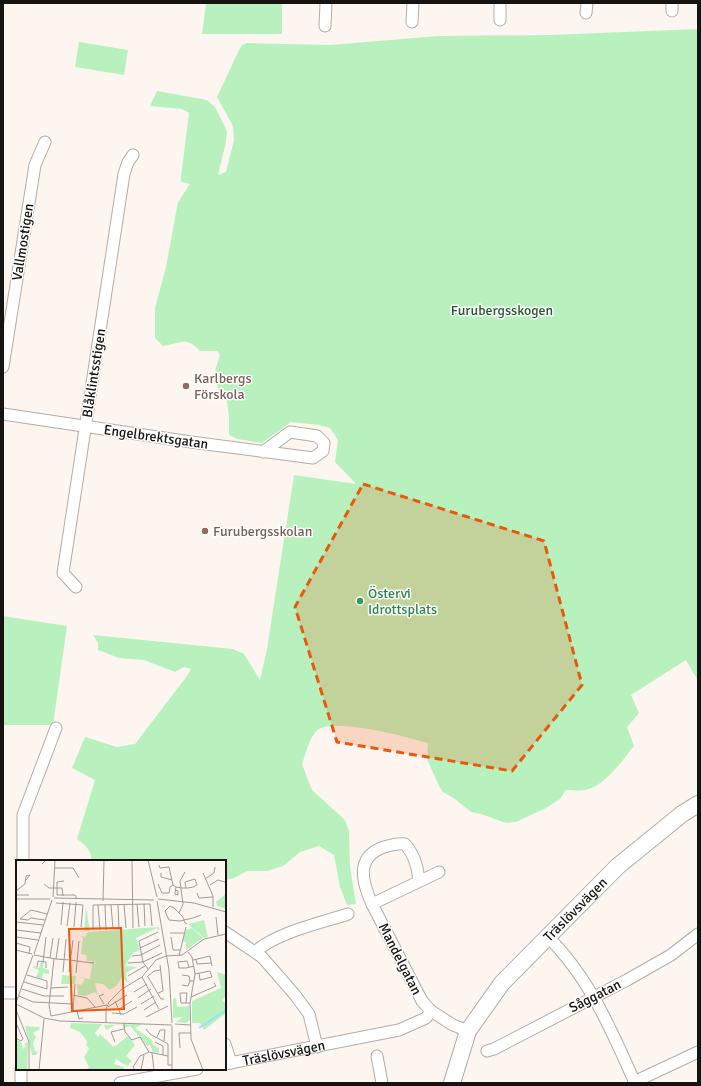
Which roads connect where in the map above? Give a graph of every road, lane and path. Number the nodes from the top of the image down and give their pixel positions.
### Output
1 (326, 3) edge
2 (413, 3) edge
3 (500, 3) edge
4 (500, 20) dead end
5 (412, 22) dead end
6 (325, 26) dead end
7 (45, 142) dead end
8 (133, 155) dead end
9 (3, 368) edge
10 (3, 414) edge
11 (85, 427) junction
12 (263, 452) junction
13 (76, 587) dead end
14 (56, 728) dead end
15 (698, 804) edge
16 (23, 860) edge
17 (439, 872) dead end
18 (420, 881) junction
19 (372, 904) junction
20 (348, 914) dead end
21 (226, 933) edge
22 (698, 934) edge
23 (547, 936) junction
24 (255, 952) junction
25 (3, 993) edge
26 (16, 993) edge
27 (593, 997) junction
28 (431, 1011) junction
29 (468, 1031) junction
30 (317, 1047) junction
31 (226, 1050) edge
32 (488, 1051) dead end
33 (698, 1052) edge
34 (377, 1056) dead end
35 (228, 1063) edge
36 (21, 1070) edge
37 (192, 1070) edge
38 (635, 1082) edge
39 (21, 1083) edge
40 (120, 1083) edge
41 (382, 1083) edge
42 (452, 1083) edge

1 - 6 street
2 - 5 street
3 - 4 street
7 - 9 street, Vallmostigen
8 - 11 street, Blåklintsstigen
10 - 11 street, Engelbrektsgatan
11 - 12 street, Engelbrektsgatan
11 - 13 street, Blåklintsstigen
12 - 12 street, Engelbrektsgatan
14 - 16 street
15 - 23 street, Träslövsvägen
17 - 18 street
18 - 19 street
18 - 19 street, Mandelgatan
19 - 28 street, Mandelgatan
20 - 24 street
21 - 24 street
22 - 27 street, Såggatan
23 - 27 street
23 - 29 street, Träslövsvägen
24 - 30 street
25 - 26 street
27 - 32 street, Såggatan
27 - 38 street
28 - 29 street
28 - 30 street, Träslövsvägen
29 - 42 street, Träslövsvägen
30 - 35 street, Träslövsvägen
31 - 35 street, Träslövsvägen
33 - 38 street
34 - 41 street
36 - 39 street
37 - 40 street

